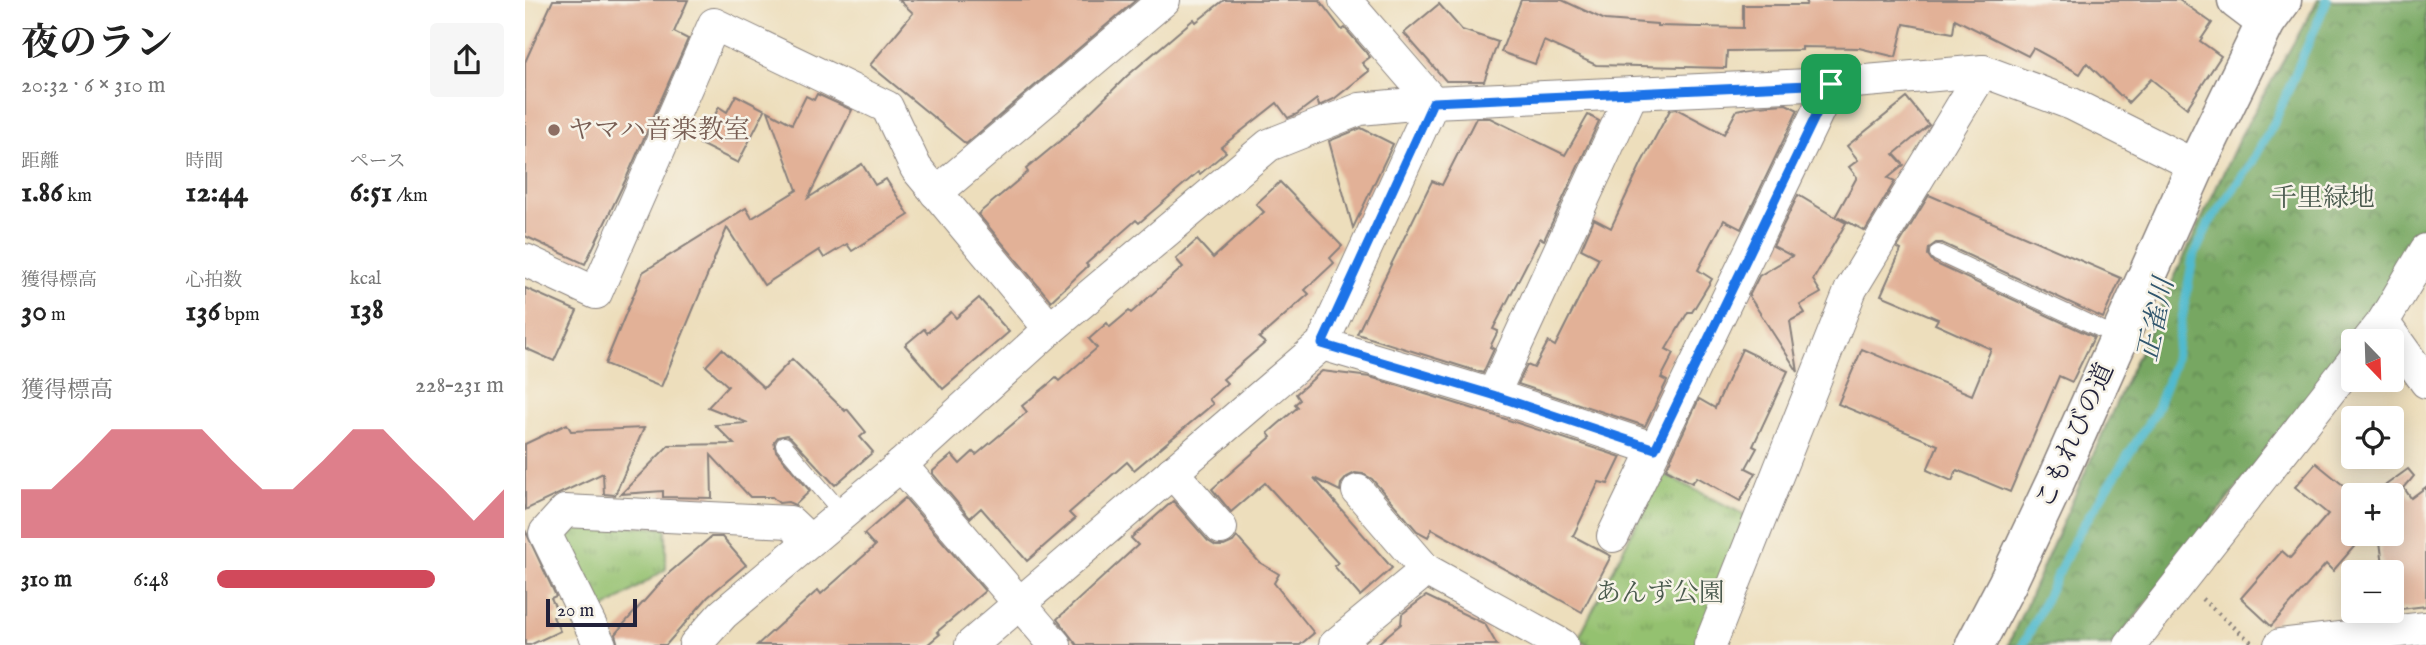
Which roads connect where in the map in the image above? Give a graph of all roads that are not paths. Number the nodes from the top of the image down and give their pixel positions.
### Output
1 (1164, 0) edge
2 (1355, 4) edge
3 (2262, 7) edge
4 (1983, 71) junction
5 (1831, 84) junction
6 (1632, 93) junction
7 (1433, 102) junction
8 (2196, 166) junction
9 (936, 194) junction
10 (2426, 250) edge
11 (1938, 253) dead end
12 (525, 260) edge
13 (1050, 329) junction
14 (2378, 329) edge
15 (2120, 338) junction
16 (1322, 344) junction
17 (2405, 362) edge
18 (2341, 377) edge
19 (2426, 383) edge
20 (1493, 395) junction
21 (784, 445) dead end
22 (1655, 449) junction
23 (901, 465) junction
24 (1172, 472) junction
25 (1358, 491) dead end
26 (842, 513) junction
27 (1221, 528) dead end
28 (1613, 536) dead end
29 (809, 540) junction
30 (1426, 570) junction
31 (1020, 604) junction
32 (2426, 628) edge
33 (1554, 643) edge
34 (600, 645) edge
35 (695, 645) edge
36 (971, 645) edge
37 (1055, 645) edge
38 (1335, 645) edge
39 (1710, 645) edge
40 (1975, 645) edge
41 (2130, 645) edge
42 (2280, 645) edge

1 - 9 street
2 - 7 street
3 - 8 street, こもれびの道
4 - 5 street
4 - 8 street
4 - 39 street
5 - 6 street
5 - 22 street
6 - 7 street
6 - 20 street
7 - 13 street
7 - 16 street
8 - 15 street, こもれびの道
9 - 12 street
9 - 13 street
10 - 14 street
11 - 15 lane
13 - 23 street
15 - 40 street, こもれびの道
16 - 20 street
16 - 24 street
17 - 19 street
18 - 41 street
20 - 22 street
21 - 26 lane
22 - 28 street
23 - 26 street
23 - 31 street
24 - 27 street
24 - 31 street
25 - 30 street
26 - 29 street
29 - 34 street
29 - 35 street
30 - 33 street
30 - 38 street
31 - 36 street
31 - 37 street
32 - 42 street

